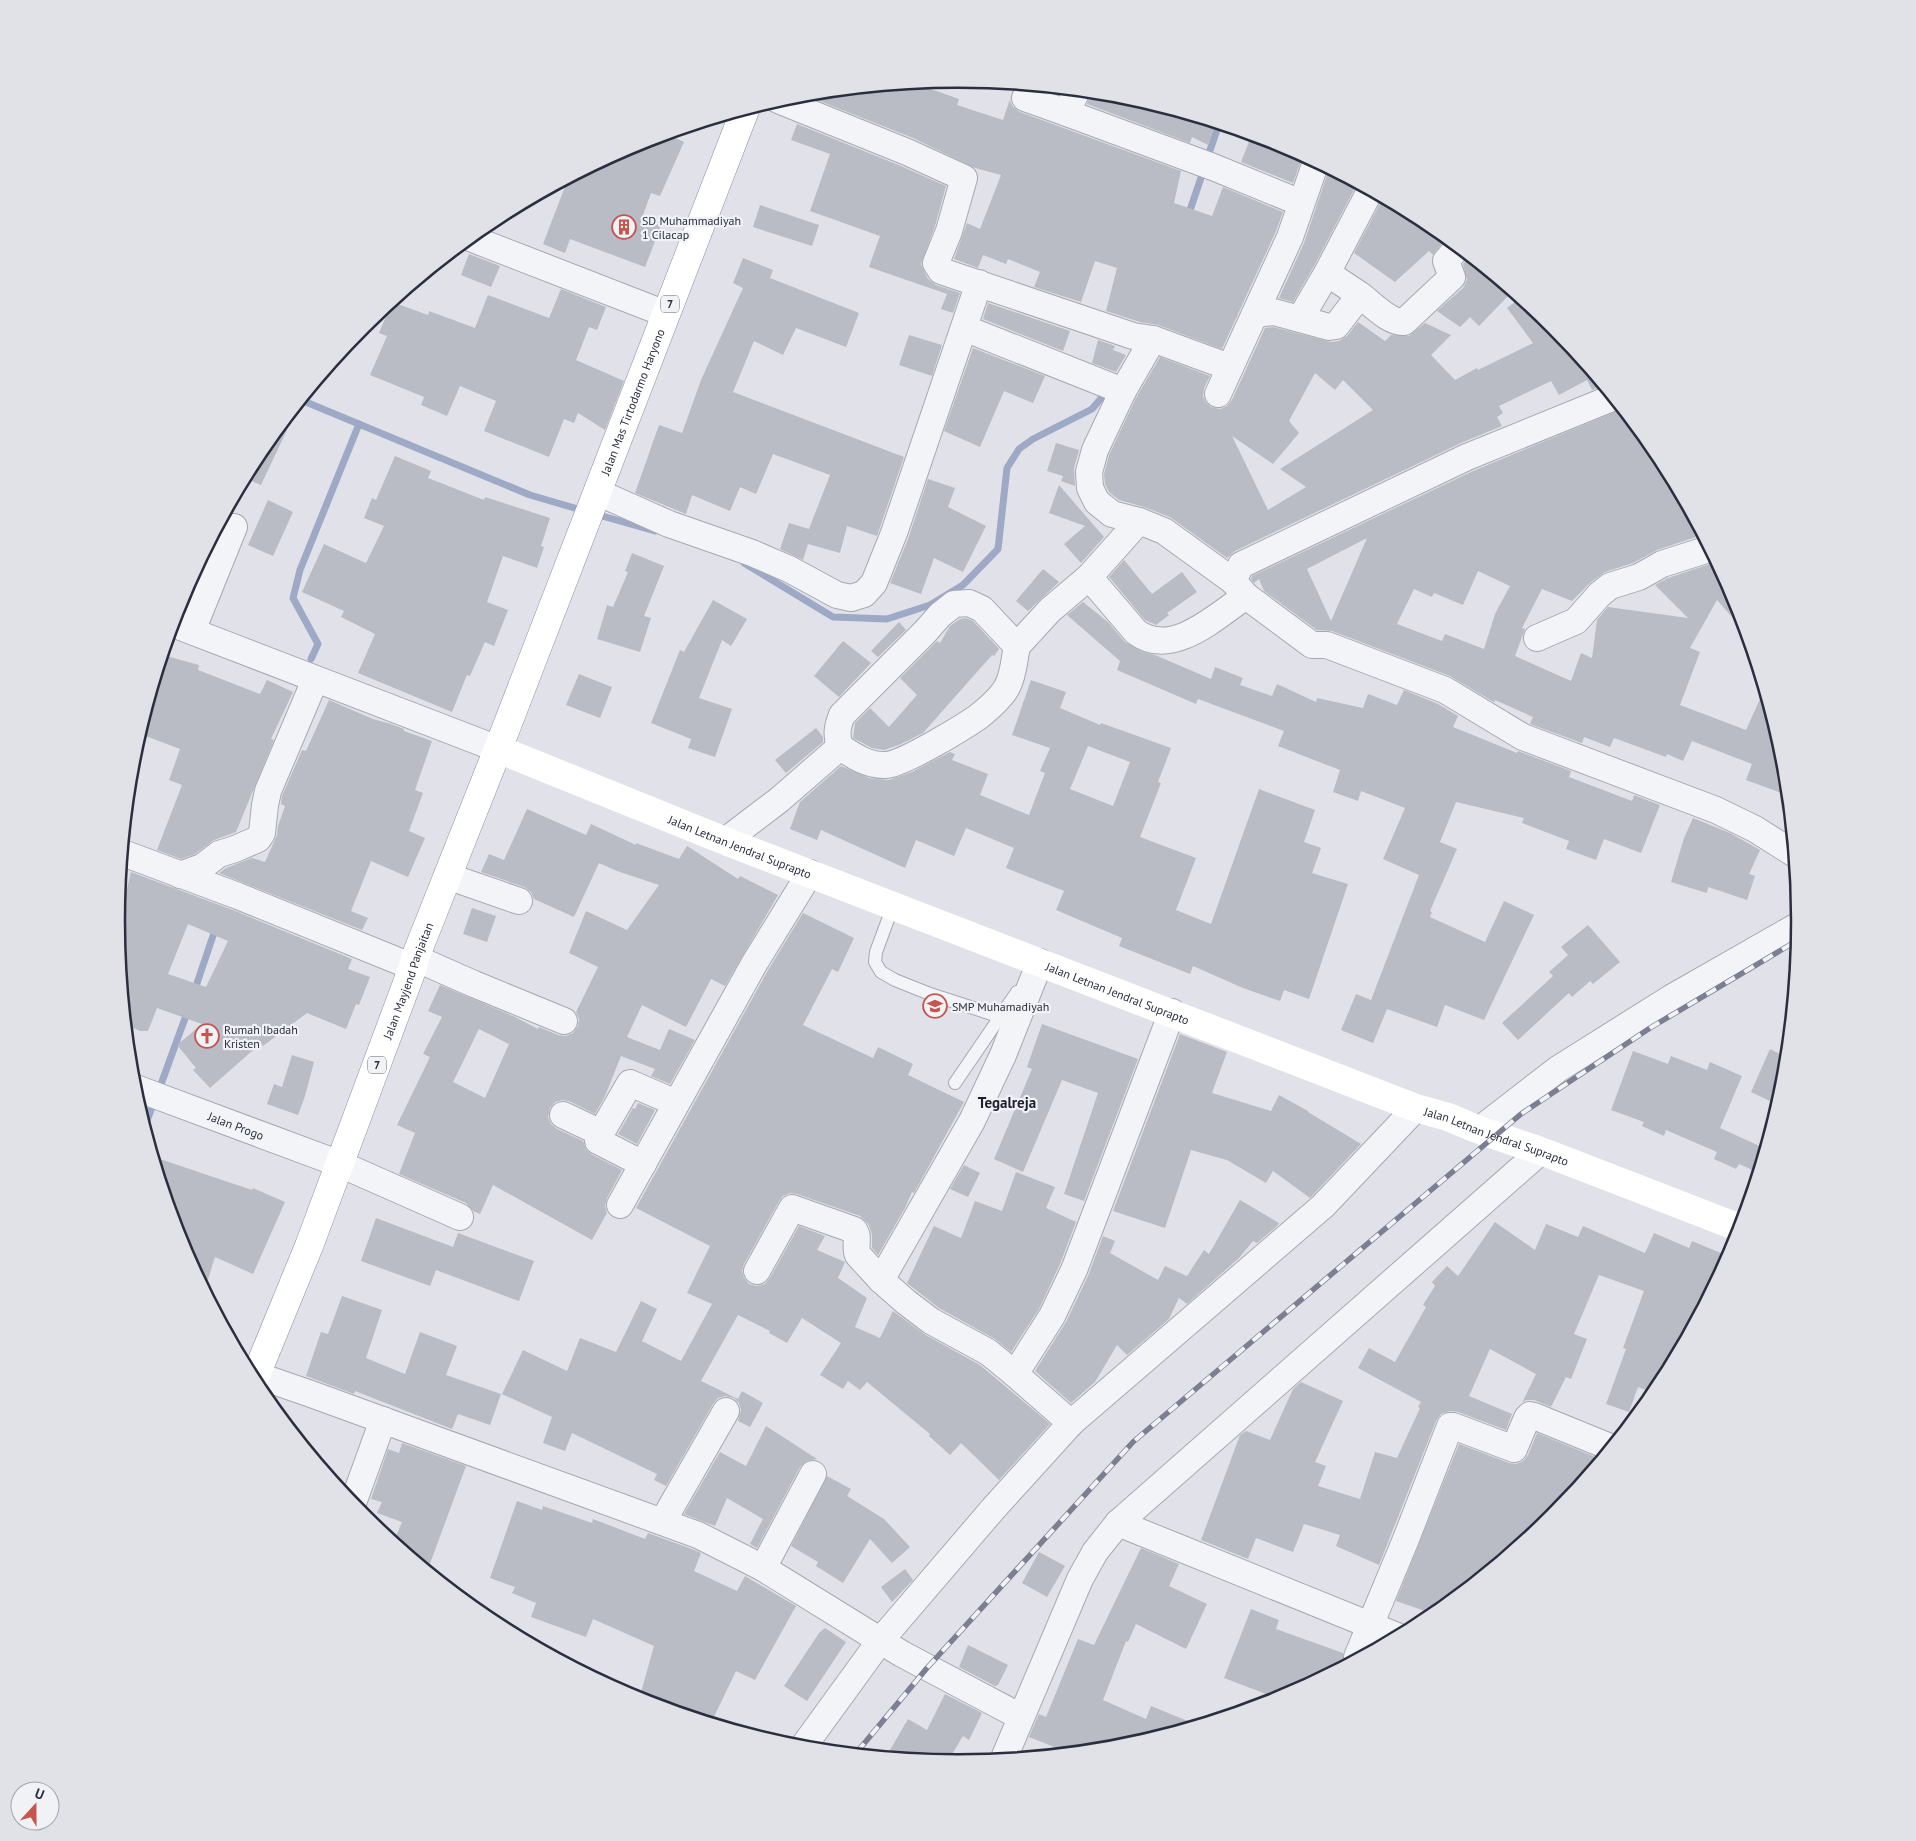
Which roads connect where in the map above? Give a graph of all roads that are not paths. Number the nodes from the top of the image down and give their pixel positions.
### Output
1 (1025, 98) dead end
2 (1072, 102) edge
3 (790, 105) edge
4 (742, 116) edge
5 (1314, 168) edge
6 (1368, 196) edge
7 (1301, 203) junction
8 (477, 241) edge
9 (1454, 252) edge
10 (1327, 273) junction
11 (979, 283) junction
12 (1360, 295) junction
13 (666, 314) junction
14 (1255, 314) junction
15 (1300, 319) junction
16 (964, 328) junction
17 (1145, 338) junction
18 (1229, 367) junction
19 (1113, 387) junction
20 (1218, 394) dead end
21 (1608, 400) edge
22 (596, 495) junction
23 (1139, 521) junction
24 (234, 527) dead end
25 (1704, 551) edge
26 (1089, 577) junction
27 (1240, 589) junction
28 (182, 627) edge
29 (1537, 638) dead end
30 (1016, 655) junction
31 (315, 680) junction
32 (840, 747) junction
33 (498, 750) junction
34 (724, 841) junction
35 (1787, 848) edge
36 (128, 855) edge
37 (810, 873) junction
38 (180, 875) junction
39 (447, 876) junction
40 (519, 901) dead end
41 (892, 906) junction
42 (1791, 931) edge
43 (414, 962) junction
44 (1039, 962) junction
45 (1172, 1012) junction
46 (1001, 1017) junction
47 (564, 1021) dead end
48 (955, 1083) dead end
49 (143, 1091) edge
50 (676, 1103) junction
51 (1416, 1108) junction
52 (563, 1115) dead end
53 (1479, 1130) junction
54 (600, 1133) junction
55 (1541, 1151) junction
56 (340, 1164) junction
57 (643, 1164) junction
58 (620, 1205) dead end
59 (460, 1217) dead end
60 (1733, 1225) edge
61 (756, 1271) dead end
62 (881, 1280) junction
63 (258, 1371) edge
64 (1015, 1374) junction
65 (264, 1381) edge
66 (726, 1411) dead end
67 (383, 1420) junction
68 (1071, 1423) junction
69 (1605, 1445) edge
70 (813, 1474) dead end
71 (356, 1496) edge
72 (663, 1521) junction
73 (1118, 1523) junction
74 (763, 1568) junction
75 (1370, 1624) junction
76 (1389, 1633) edge
77 (880, 1641) junction
78 (1360, 1650) edge
79 (1021, 1717) junction
80 (809, 1739) edge
81 (1006, 1752) edge

1 - 2 street
2 - 7 street
3 - 11 street
4 - 13 main road, Jalan Mas Tirtodarmo Haryono / 7
5 - 7 street
6 - 10 street
7 - 14 street
8 - 13 street
9 - 12 street
10 - 12 street
10 - 15 street
11 - 16 street
11 - 17 street
12 - 15 street
13 - 22 main road, Jalan Mas Tirtodarmo Haryono / 7
14 - 15 street
14 - 18 street
16 - 19 street
16 - 22 street
17 - 18 street
17 - 19 street
18 - 20 street
19 - 23 street
21 - 27 street
22 - 33 main road, 7
23 - 26 street
23 - 27 street
24 - 28 street
25 - 29 street
26 - 27 street
26 - 30 street
27 - 35 street
28 - 31 street
30 - 32 street
30 - 32 street
31 - 33 street
31 - 38 street
32 - 34 street
33 - 34 main road, Jalan Letnan Jendral Suprapto
33 - 39 main road, Jalan Mayjend Panjaitan / 7
34 - 37 main road, Jalan Letnan Jendral Suprapto
36 - 38 street
37 - 41 main road, Jalan Letnan Jendral Suprapto
37 - 50 street
38 - 43 street
39 - 40 street
39 - 43 main road, Jalan Mayjend Panjaitan / 7
41 - 44 main road, Jalan Letnan Jendral Suprapto
41 - 46 lane
42 - 53 street
43 - 47 street
43 - 56 main road, Jalan Mayjend Panjaitan / 7
44 - 45 main road, Jalan Letnan Jendral Suprapto
44 - 46 lane
44 - 62 street
45 - 51 main road, Jalan Letnan Jendral Suprapto
45 - 64 street
46 - 48 lane
49 - 56 street, Jalan Progo
50 - 54 street
50 - 57 street
51 - 53 main road, Jalan Letnan Jendral Suprapto
51 - 68 street
52 - 54 street
53 - 55 main road, Jalan Letnan Jendral Suprapto
54 - 57 street
55 - 60 main road, Jalan Letnan Jendral Suprapto
55 - 73 street
56 - 59 street, Jalan Progo
56 - 63 main road, Jalan Mayjend Panjaitan / 7
57 - 58 street
61 - 62 street
62 - 64 street
64 - 68 street
65 - 67 street
66 - 72 street
67 - 71 street
67 - 72 street
68 - 77 street
69 - 75 street
70 - 74 street
72 - 74 street
73 - 75 street
73 - 79 street
74 - 77 street
75 - 76 street
75 - 78 street
77 - 79 street
77 - 80 street
79 - 81 street

